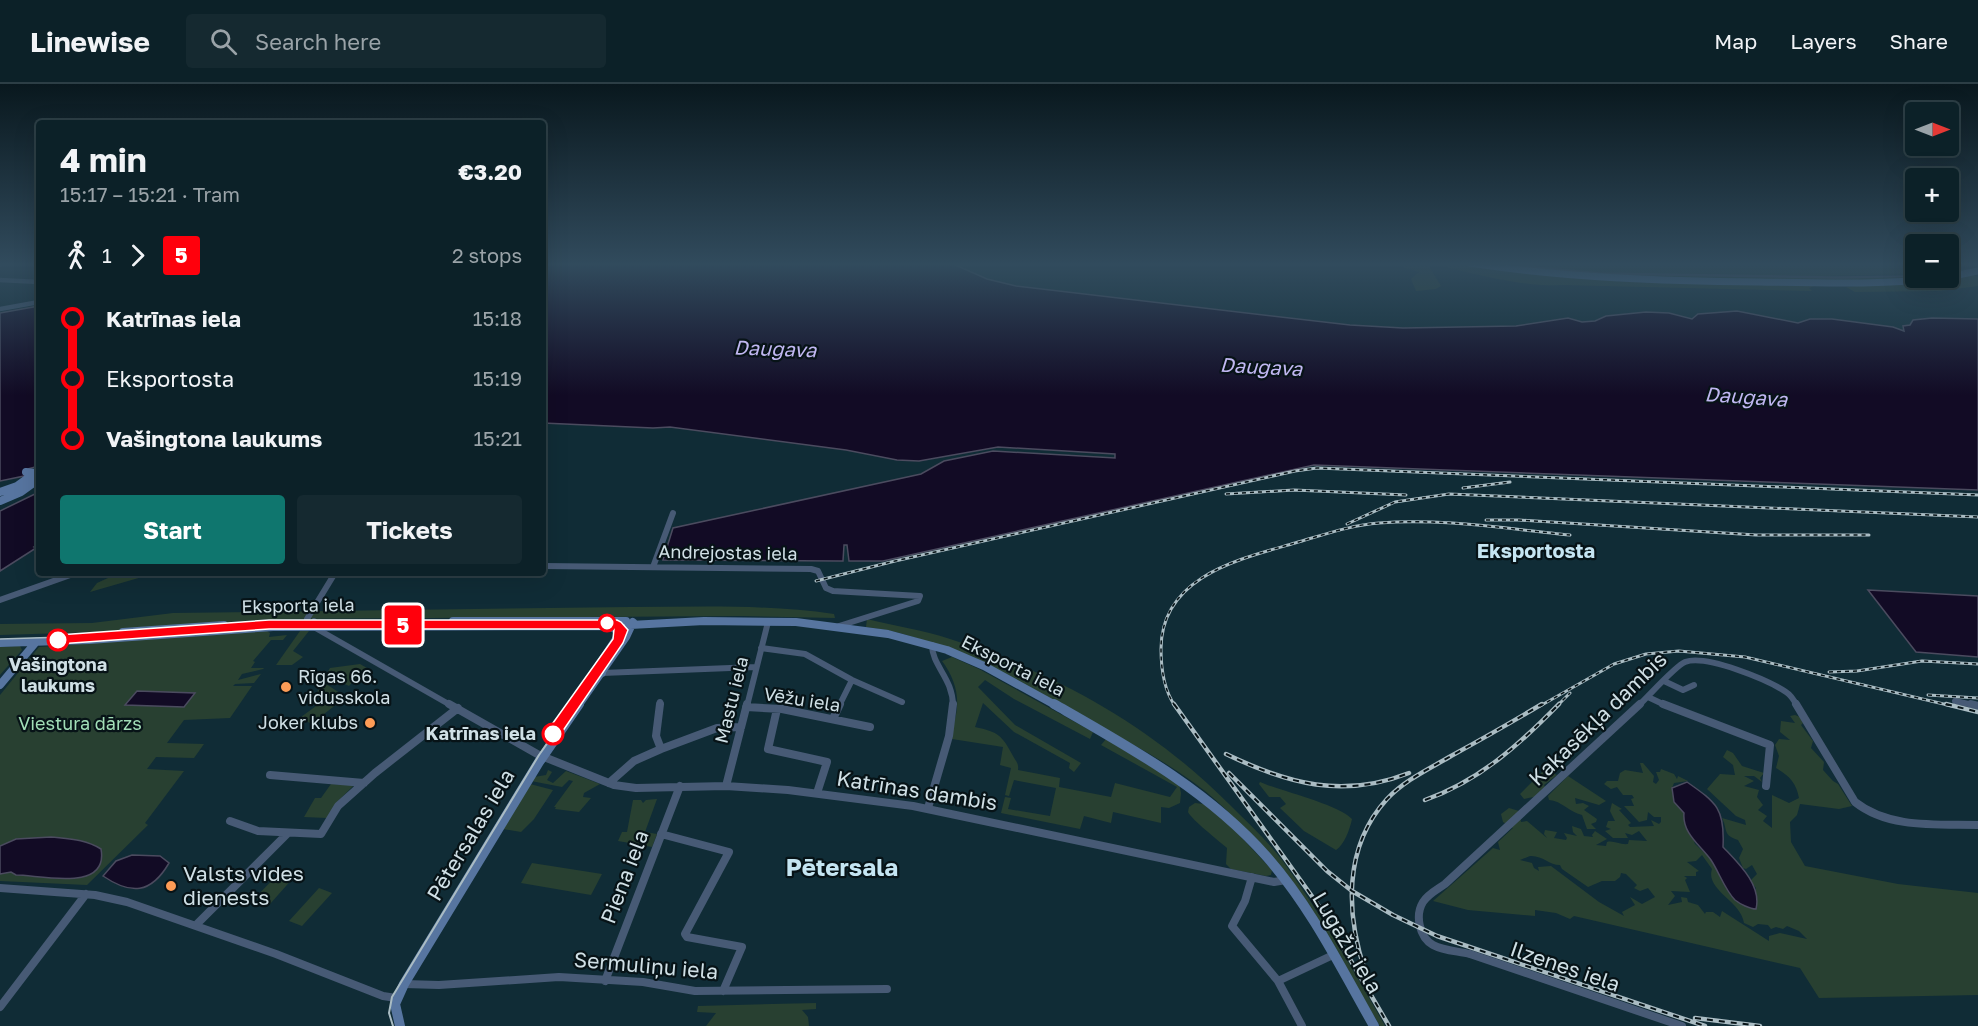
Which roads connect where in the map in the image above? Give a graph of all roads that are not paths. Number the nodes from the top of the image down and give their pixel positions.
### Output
1 (36, 470) edge
2 (36, 481) edge
3 (0, 492) edge
4 (0, 501) edge
5 (673, 513) dead end
6 (546, 566) edge
7 (653, 567) junction
8 (68, 576) edge
9 (334, 576) edge
10 (0, 600) edge
11 (312, 622) junction
12 (633, 622) junction
13 (768, 622) junction
14 (839, 626) junction
15 (327, 627) junction
16 (612, 627) junction
17 (1, 639) edge
18 (38, 640) junction
19 (932, 645) junction
20 (761, 648) junction
21 (756, 668) junction
22 (602, 673) junction
23 (852, 680) junction
24 (1664, 681) junction
25 (0, 685) edge
26 (1694, 685) dead end
27 (1648, 697) junction
28 (1955, 701) dead end
29 (660, 702) dead end
30 (902, 702) dead end
31 (1978, 706) edge
32 (746, 707) junction
33 (458, 708) junction
34 (777, 709) junction
35 (833, 719) junction
36 (741, 727) junction
37 (870, 727) dead end
38 (661, 749) junction
39 (543, 756) junction
40 (270, 775) dead end
41 (364, 783) junction
42 (609, 783) junction
43 (680, 786) junction
44 (726, 786) junction
45 (1766, 786) dead end
46 (817, 793) junction
47 (928, 808) junction
48 (230, 821) dead end
49 (1978, 825) edge
50 (288, 832) junction
51 (662, 834) junction
52 (1252, 877) junction
53 (1286, 880) junction
54 (0, 888) edge
55 (86, 894) junction
56 (196, 925) junction
57 (1435, 946) joint
58 (1334, 956) junction
59 (604, 981) junction
60 (1278, 981) junction
61 (404, 984) junction
62 (886, 989) dead end
63 (723, 991) junction
64 (396, 998) junction
65 (0, 1007) edge
66 (400, 1026) edge
67 (1302, 1026) edge
68 (1374, 1026) edge
69 (1682, 1026) edge

1 - 3 street
2 - 4 street
5 - 7 street
6 - 7 street, Andrejostas iela
7 - 14 street, Andrejostas iela
8 - 10 street
9 - 11 street
11 - 15 street, Eksporta iela
11 - 18 street, Eksporta iela
12 - 13 street, Eksporta iela
12 - 15 street, Eksporta iela
12 - 16 street, Eksporta iela
12 - 22 street, Pētersalas iela
13 - 14 street, Eksporta iela
13 - 20 street, Mastu iela
14 - 19 street, Eksporta iela
15 - 16 street, Eksporta iela
15 - 33 street
16 - 22 street, Pētersalas iela
17 - 18 street, Eksporta iela
18 - 25 street
19 - 47 street
19 - 53 street, Eksporta iela
20 - 21 street, Mastu iela
20 - 23 street
21 - 22 street
21 - 32 street, Mastu iela
22 - 39 street, Pētersalas iela
23 - 30 street
23 - 35 street
24 - 26 street
24 - 27 street, Kaķasēkļa dambis
24 - 49 street, Kaķasēkļa dambis
27 - 45 street
27 - 57 street, Kaķasēkļa dambis
28 - 31 street
29 - 38 street
32 - 34 street, Vēžu iela
32 - 36 street, Mastu iela
33 - 39 street
33 - 41 street
34 - 35 street, Vēžu iela
34 - 46 street
35 - 37 street, Vēžu iela
36 - 38 street
36 - 44 street, Mastu iela
38 - 42 street
39 - 42 street, Katrīnas dambis
39 - 61 street, Pētersalas iela
40 - 41 street
41 - 50 street
42 - 43 street, Katrīnas dambis
43 - 44 street, Katrīnas dambis
43 - 51 street, Piena iela
44 - 46 street, Katrīnas dambis
46 - 47 street, Katrīnas dambis
47 - 52 street, Katrīnas dambis
48 - 50 street
50 - 56 street
51 - 59 street, Piena iela
51 - 63 street
52 - 53 street, Katrīnas dambis
52 - 60 street
53 - 58 street, Lugažu iela
54 - 55 street
55 - 56 street
55 - 65 street
56 - 64 street
57 - 69 street, Ilzenes iela
58 - 60 street
58 - 68 street, Lugažu iela
59 - 61 street, Sermuliņu iela
59 - 63 street, Sermuliņu iela
60 - 67 street
61 - 64 street, Pētersalas iela
62 - 63 street, Sermuliņu iela
64 - 66 street

